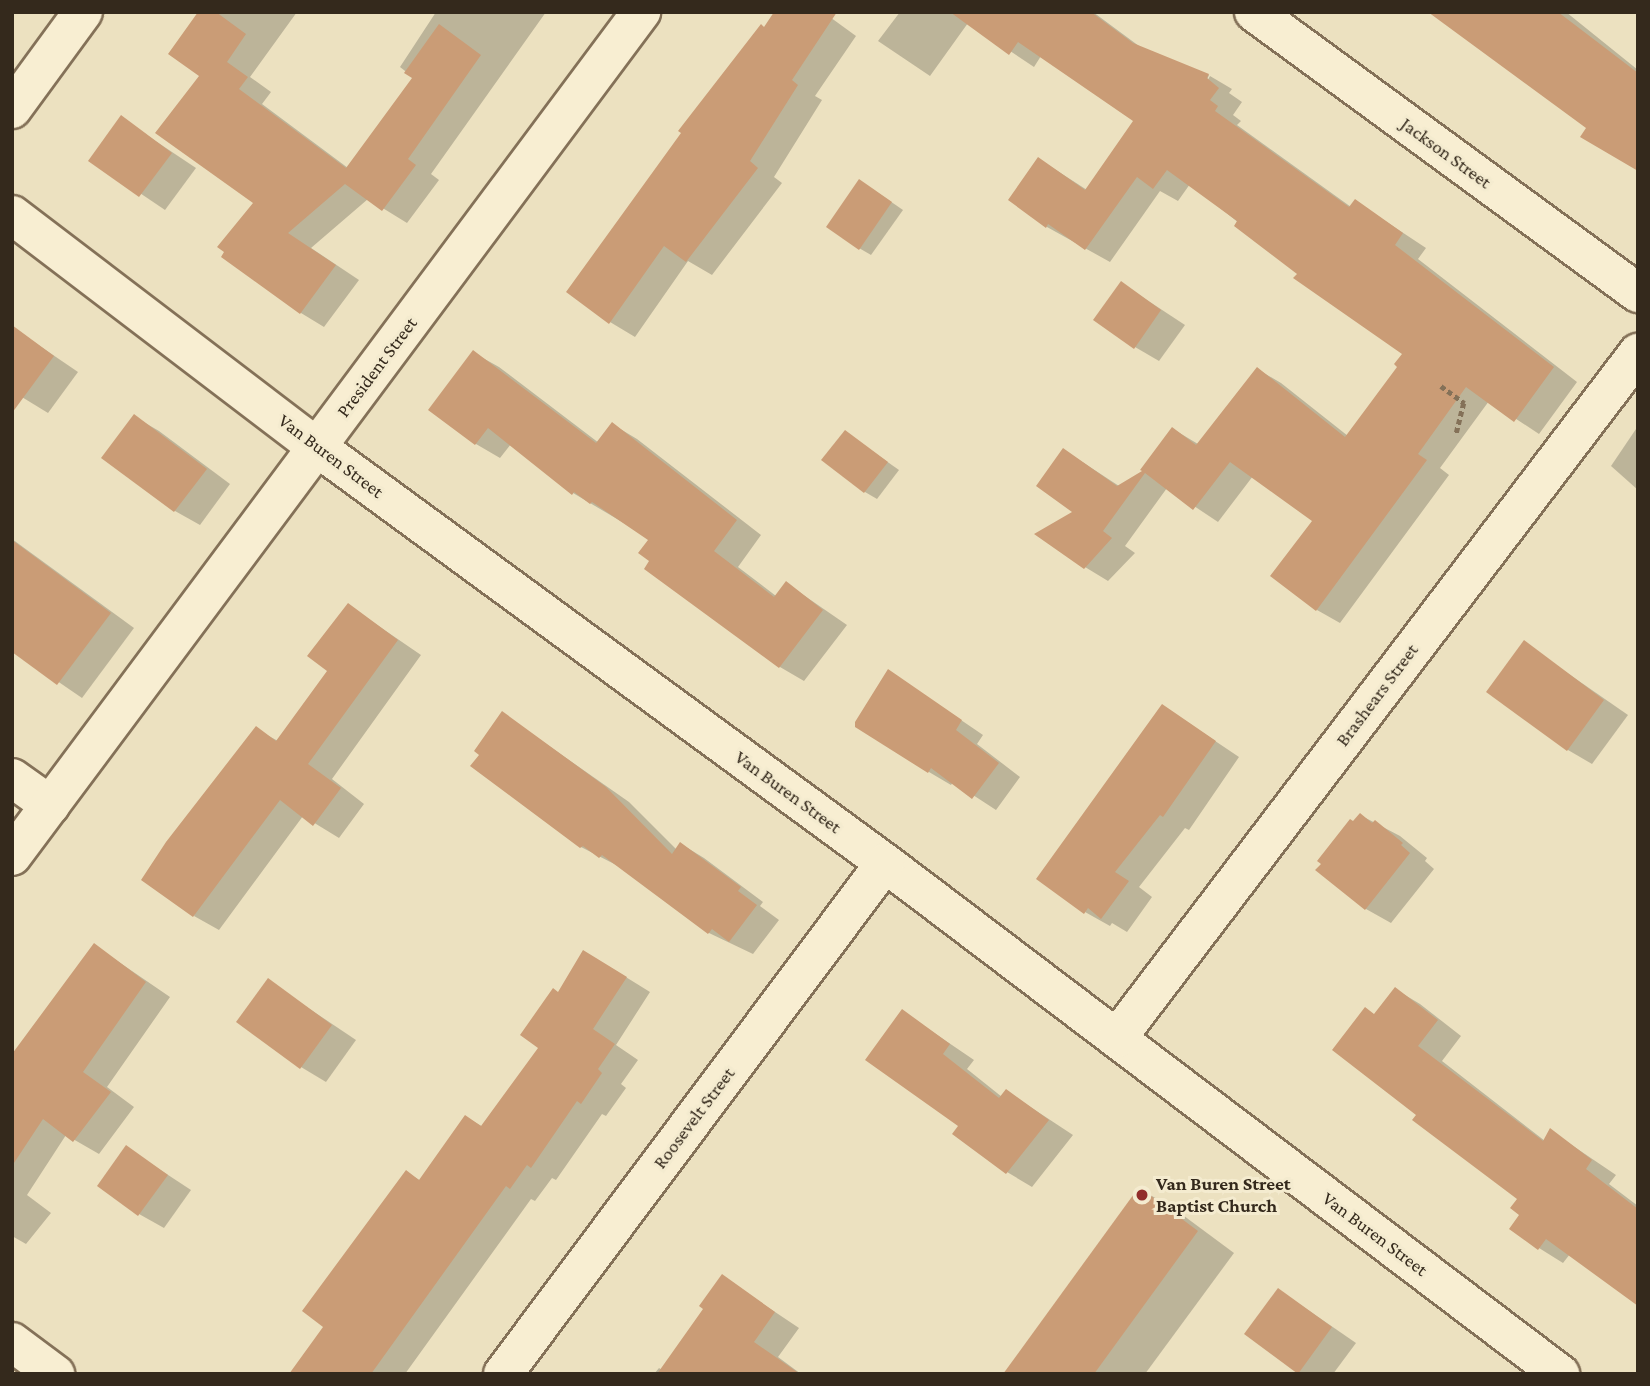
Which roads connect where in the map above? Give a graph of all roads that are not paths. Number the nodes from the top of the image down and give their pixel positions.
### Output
1 (83, 12) edge
2 (641, 12) edge
3 (1254, 12) edge
4 (12, 109) edge
5 (12, 215) edge
6 (1638, 293) edge
7 (1638, 353) edge
8 (317, 447) junction
9 (12, 779) edge
10 (50, 805) junction
11 (12, 856) edge
12 (885, 863) junction
13 (1117, 1038) junction
14 (12, 1342) edge
15 (55, 1374) edge
16 (503, 1374) edge
17 (1560, 1374) edge

1 - 4 street
2 - 8 street, President Street
3 - 6 street, Jackson Street
5 - 8 street, Van Buren Street
7 - 13 street, Brashears Street
8 - 10 street, President Street
8 - 12 street, Van Buren Street
9 - 10 street
10 - 11 street, President Street
12 - 13 street, Van Buren Street
12 - 16 street, Roosevelt Street
13 - 17 street, Van Buren Street
14 - 15 street

